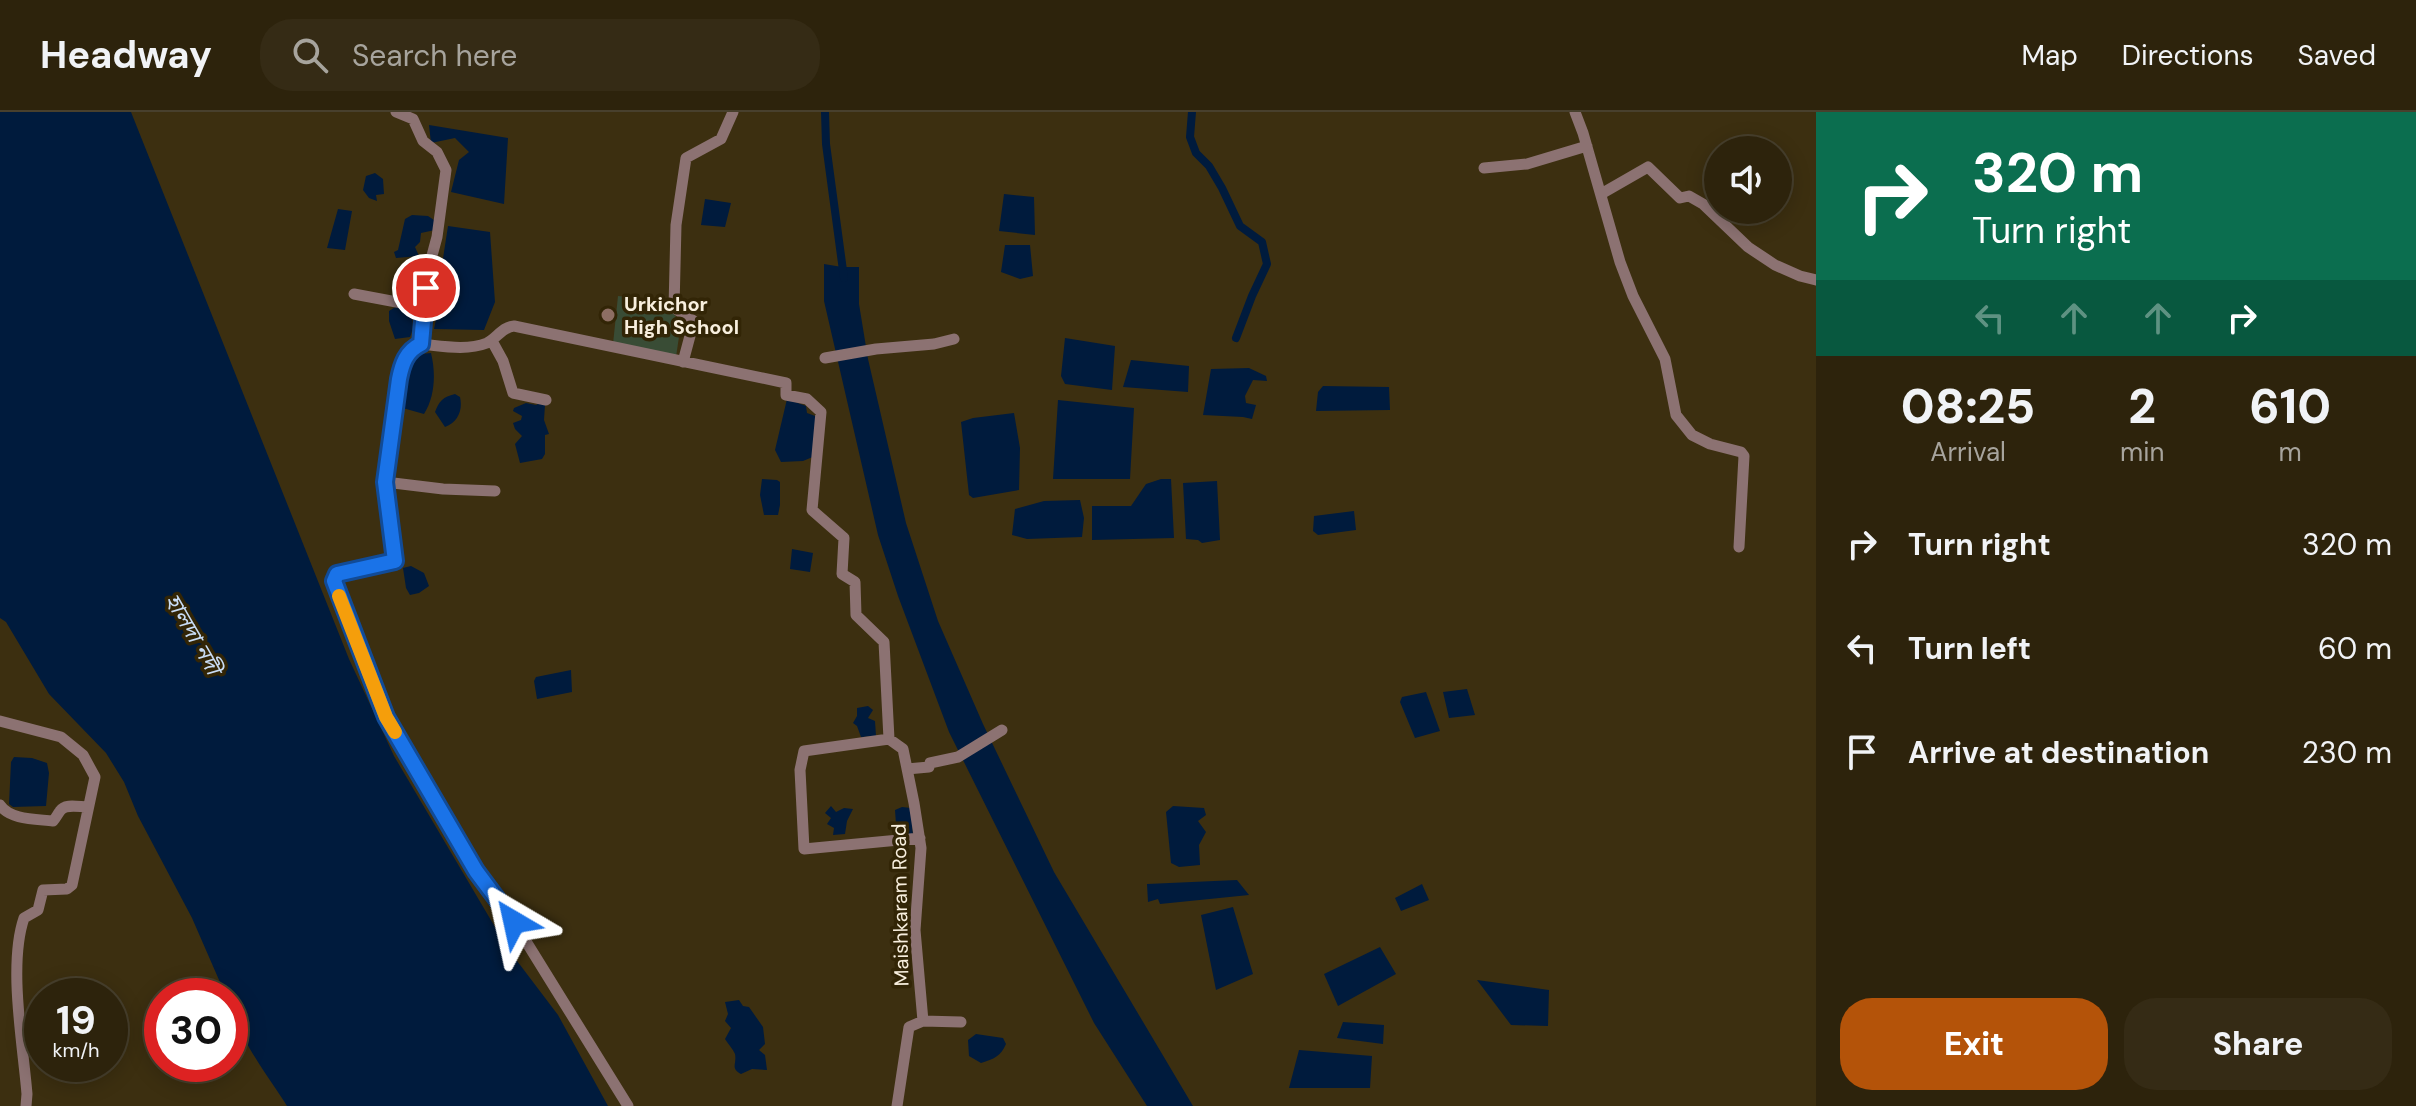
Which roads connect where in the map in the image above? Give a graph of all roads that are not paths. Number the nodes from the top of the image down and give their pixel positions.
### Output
1 (396, 112) edge
2 (733, 112) edge
3 (1575, 112) edge
4 (1587, 146) junction
5 (1484, 168) dead end
6 (1601, 194) junction
7 (1816, 280) edge
8 (354, 294) dead end
9 (423, 307) junction
10 (954, 339) dead end
11 (492, 341) junction
12 (421, 344) junction
13 (825, 358) dead end
14 (683, 362) junction
15 (546, 400) dead end
16 (385, 482) junction
17 (495, 491) dead end
18 (1739, 547) dead end
19 (0, 721) edge
20 (998, 733) dead end
21 (889, 739) junction
22 (907, 769) junction
23 (0, 805) edge
24 (88, 807) junction
25 (920, 838) junction
26 (923, 1021) junction
27 (961, 1022) dead end
28 (26, 1106) edge
29 (628, 1106) edge
30 (897, 1106) edge

1 - 9 street
2 - 14 street
3 - 4 street
4 - 5 street
4 - 6 street
6 - 7 street
6 - 18 street
8 - 9 street
9 - 12 street
10 - 13 street
11 - 12 street
11 - 14 street
11 - 15 street
12 - 16 street
14 - 21 street, Maishkaram Road
16 - 17 street
16 - 29 street
19 - 24 street
20 - 22 street
21 - 22 street, Maishkaram Road
21 - 25 street
22 - 25 street, Maishkaram Road
23 - 24 street
24 - 28 street
25 - 26 street, Maishkaram Road
26 - 27 street
26 - 30 street

